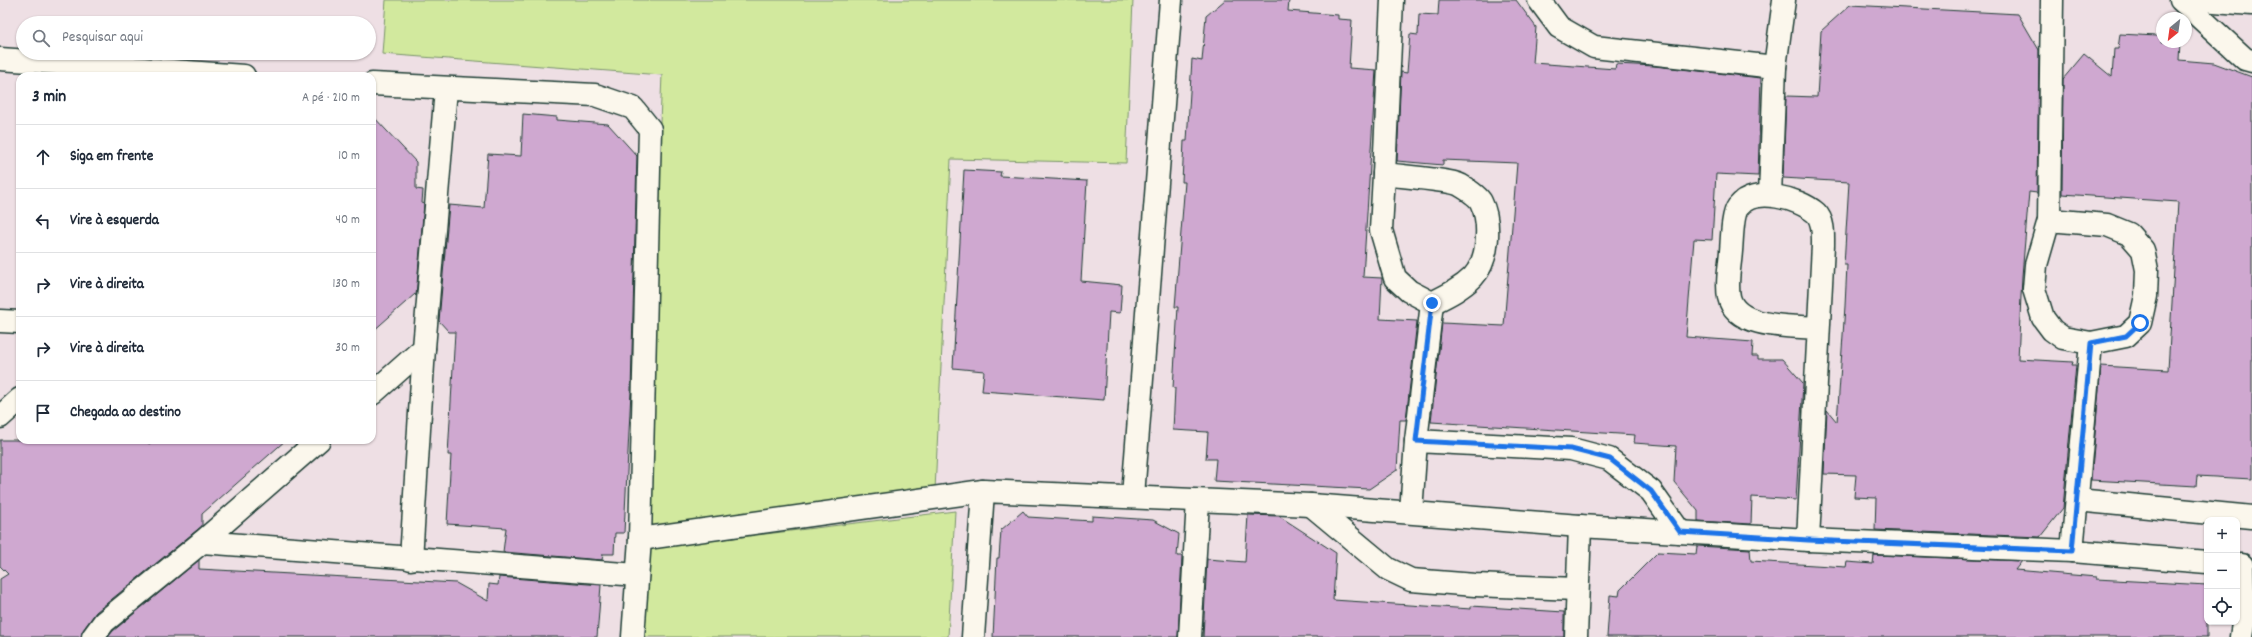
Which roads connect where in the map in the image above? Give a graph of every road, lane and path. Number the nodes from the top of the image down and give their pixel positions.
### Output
1 (1171, 0) edge
2 (1392, 0) edge
3 (1539, 0) edge
4 (1784, 0) edge
5 (2052, 0) edge
6 (2181, 0) edge
7 (2202, 0) edge
8 (2252, 4) edge
9 (0, 59) edge
10 (2252, 61) edge
11 (1775, 67) junction
12 (181, 72) edge
13 (376, 84) edge
14 (446, 89) junction
15 (1384, 174) junction
16 (1770, 195) junction
17 (2049, 220) junction
18 (1432, 303) junction
19 (0, 321) edge
20 (16, 322) edge
21 (1818, 328) junction
22 (2091, 343) junction
23 (424, 348) junction
24 (376, 390) edge
25 (16, 403) edge
26 (0, 417) edge
27 (1416, 441) junction
28 (314, 444) edge
29 (983, 491) junction
30 (1134, 496) junction
31 (2077, 500) junction
32 (1198, 501) junction
33 (1311, 505) junction
34 (1411, 512) junction
35 (2252, 517) edge
36 (1580, 526) junction
37 (1680, 532) junction
38 (640, 540) junction
39 (1808, 540) junction
40 (202, 542) junction
41 (2072, 551) junction
42 (411, 559) junction
43 (2204, 562) edge
44 (2244, 565) edge
45 (636, 576) junction
46 (1576, 589) junction
47 (93, 637) edge
48 (633, 637) edge
49 (973, 637) edge
50 (1190, 637) edge
51 (1576, 637) edge
52 (2241, 637) edge

1 - 30 street
2 - 15 street
3 - 11 street
4 - 11 street
5 - 17 street
6 - 10 street
7 - 8 street
9 - 12 street
11 - 16 street
13 - 14 street
14 - 23 street
14 - 38 street
15 - 18 street
15 - 18 street
16 - 21 street
16 - 21 street
17 - 22 street
17 - 22 street
18 - 27 street
19 - 20 street
21 - 39 street
22 - 31 street
23 - 24 street
23 - 42 street
25 - 26 street
27 - 34 street
27 - 37 street
28 - 40 street
29 - 30 street
29 - 38 street
29 - 49 street
30 - 32 street
31 - 35 street
31 - 41 street
32 - 33 street
32 - 50 street
33 - 34 street
33 - 46 street
34 - 36 street
36 - 37 street
36 - 46 street
37 - 39 street
38 - 45 street
39 - 41 street
40 - 42 street
40 - 47 street
41 - 43 street
42 - 45 street
44 - 52 street
45 - 48 street
46 - 51 street

